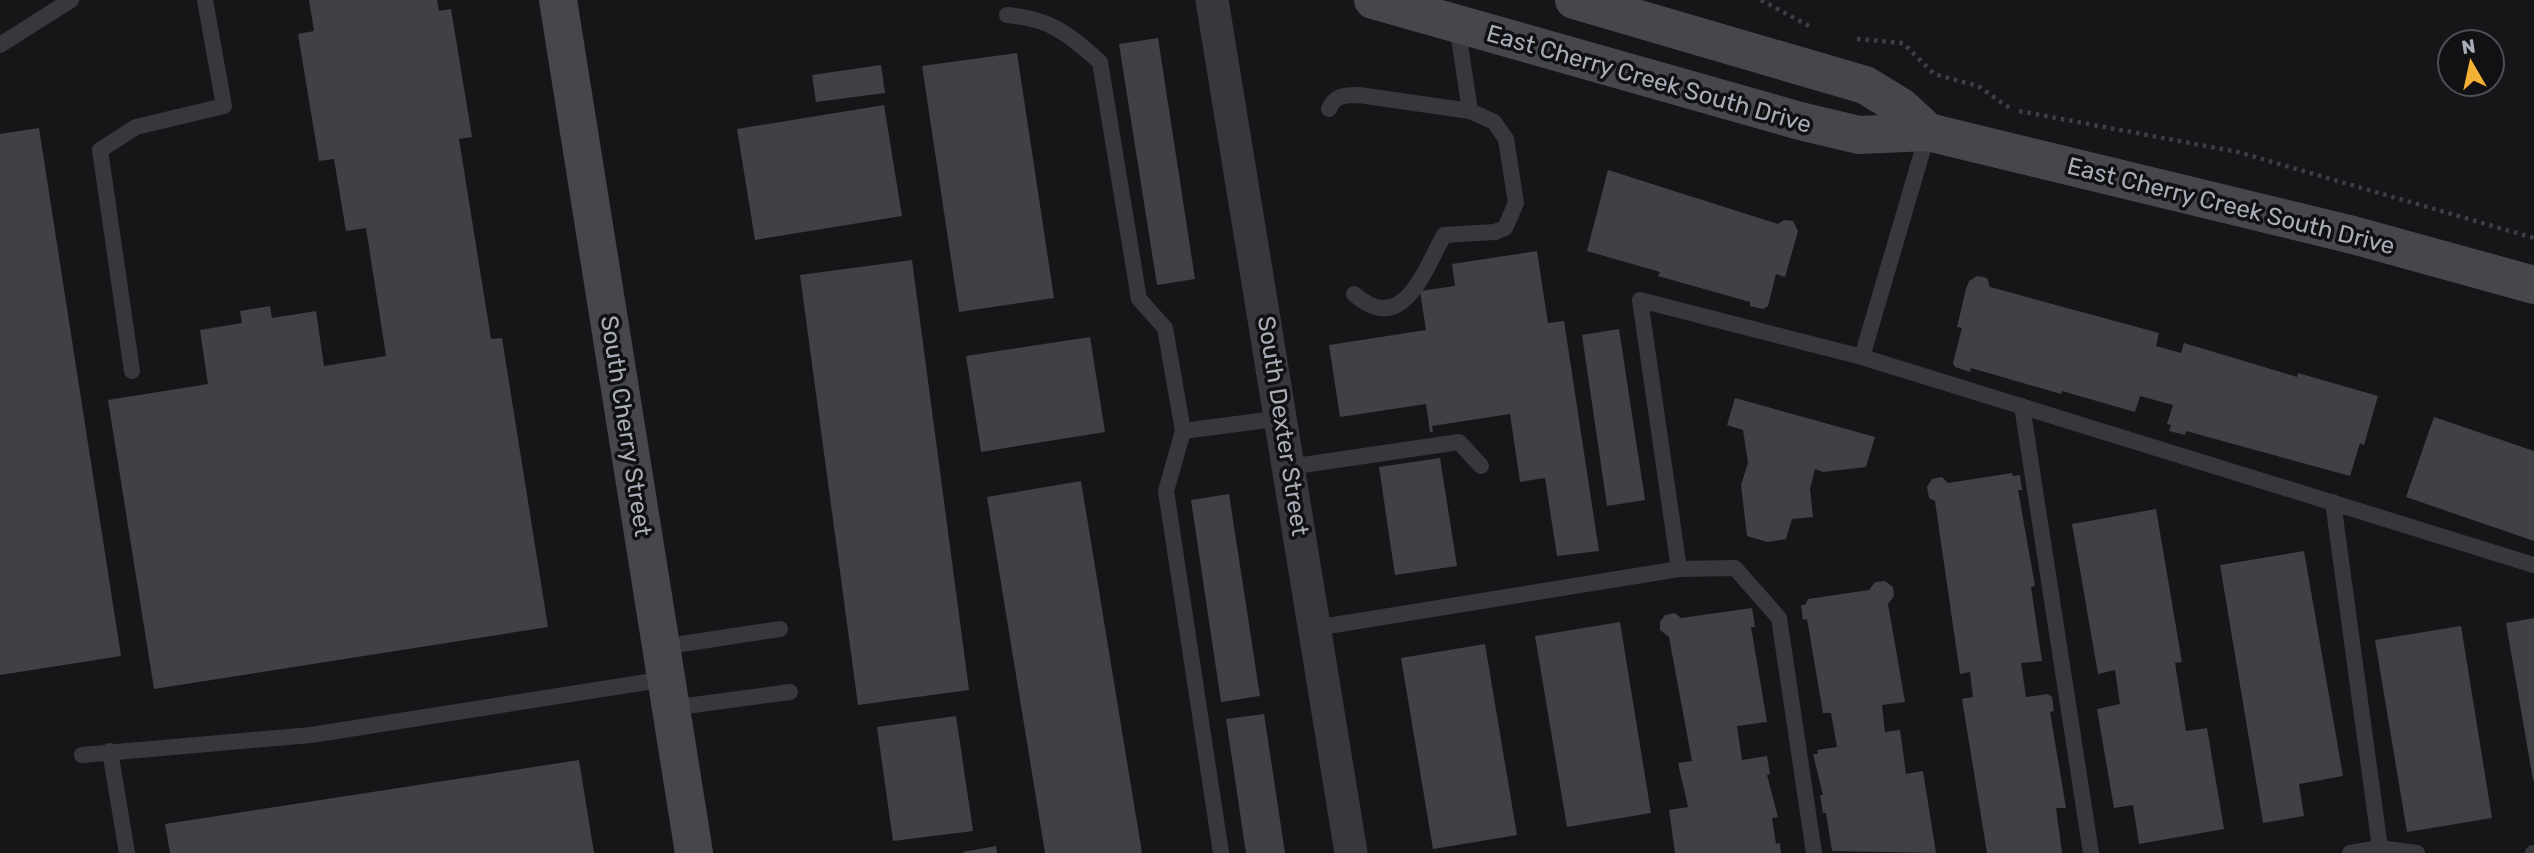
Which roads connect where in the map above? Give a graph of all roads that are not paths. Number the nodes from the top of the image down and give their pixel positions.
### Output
1 (71, 0) edge
2 (205, 0) edge
3 (558, 0) edge
4 (1212, 0) edge
5 (1373, 0) edge
6 (1574, 0) edge
7 (1007, 15) dead end
8 (1457, 25) junction
9 (0, 45) edge
10 (1329, 108) dead end
11 (1470, 111) junction
12 (1927, 132) junction
13 (2534, 285) edge
14 (1354, 294) dead end
15 (1862, 357) junction
16 (132, 370) dead end
17 (2022, 406) junction
18 (1282, 418) junction
19 (1183, 431) junction
20 (1481, 466) dead end
21 (1289, 467) junction
22 (2333, 502) junction
23 (2534, 565) edge
24 (1679, 569) junction
25 (1315, 628) junction
26 (780, 629) dead end
27 (667, 678) junction
28 (790, 692) dead end
29 (110, 751) junction
30 (82, 755) dead end
31 (2380, 848) junction
32 (127, 853) edge
33 (694, 853) edge
34 (1221, 853) edge
35 (1351, 853) edge
36 (1814, 853) edge
37 (2091, 853) edge
38 (2350, 853) edge
39 (2417, 853) edge

1 - 9 lane
2 - 16 lane
3 - 27 main road, South Cherry Street
4 - 18 street, South Dexter Street
5 - 8 main road, East Cherry Creek South Drive
6 - 12 main road
7 - 19 lane
8 - 11 lane
8 - 12 main road, East Cherry Creek South Drive
10 - 11 lane
11 - 14 lane
12 - 13 main road, East Cherry Creek South Drive
12 - 15 lane
15 - 17 lane
15 - 24 lane
17 - 22 lane
17 - 37 lane
18 - 19 lane
18 - 21 street, South Dexter Street
19 - 34 lane
20 - 21 lane
21 - 25 street, South Dexter Street
22 - 23 lane
22 - 31 lane
24 - 25 lane
24 - 36 lane
25 - 35 street, South Dexter Street
26 - 27 lane
27 - 28 lane
27 - 29 lane
27 - 33 main road, South Cherry Street
29 - 30 lane
29 - 32 lane
31 - 38 lane
31 - 39 lane

